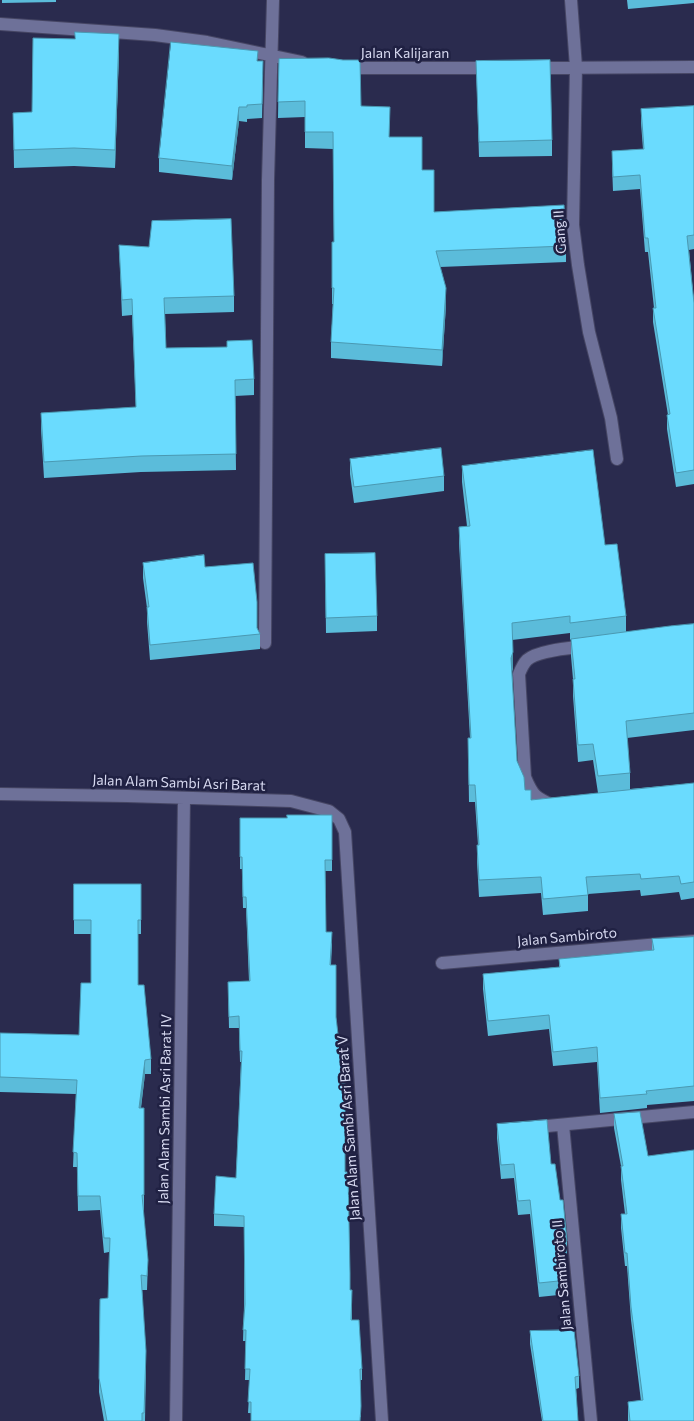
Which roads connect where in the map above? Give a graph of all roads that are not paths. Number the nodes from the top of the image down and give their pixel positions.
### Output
1 (274, 0) edge
2 (571, 0) edge
3 (0, 24) edge
4 (271, 55) junction
5 (316, 64) edge
6 (334, 67) edge
7 (576, 67) junction
8 (694, 67) edge
9 (617, 459) dead end
10 (265, 643) dead end
11 (600, 644) edge
12 (0, 794) edge
13 (184, 798) junction
14 (558, 805) edge
15 (345, 832) joint
16 (694, 941) edge
17 (442, 963) dead end
18 (694, 1112) edge
19 (563, 1126) junction
20 (538, 1127) edge
21 (176, 1421) edge
22 (382, 1421) edge
23 (591, 1421) edge

1 - 4 street
2 - 7 street, Gang II
3 - 4 street
4 - 5 street
4 - 10 street
6 - 7 street, Jalan Kalijaran
7 - 8 street, Jalan Kalijaran
7 - 9 street, Gang II
11 - 14 street
12 - 13 street, Jalan Alam Sambi Asri Barat
13 - 15 street, Jalan Alam Sambi Asri Barat
13 - 21 street, Jalan Alam Sambi Asri Barat IV
15 - 22 street, Jalan Alam Sambi Asri Barat V
16 - 17 street, Jalan Sambiroto
18 - 19 street
19 - 20 street
19 - 23 street, Jalan Sambiroto II

